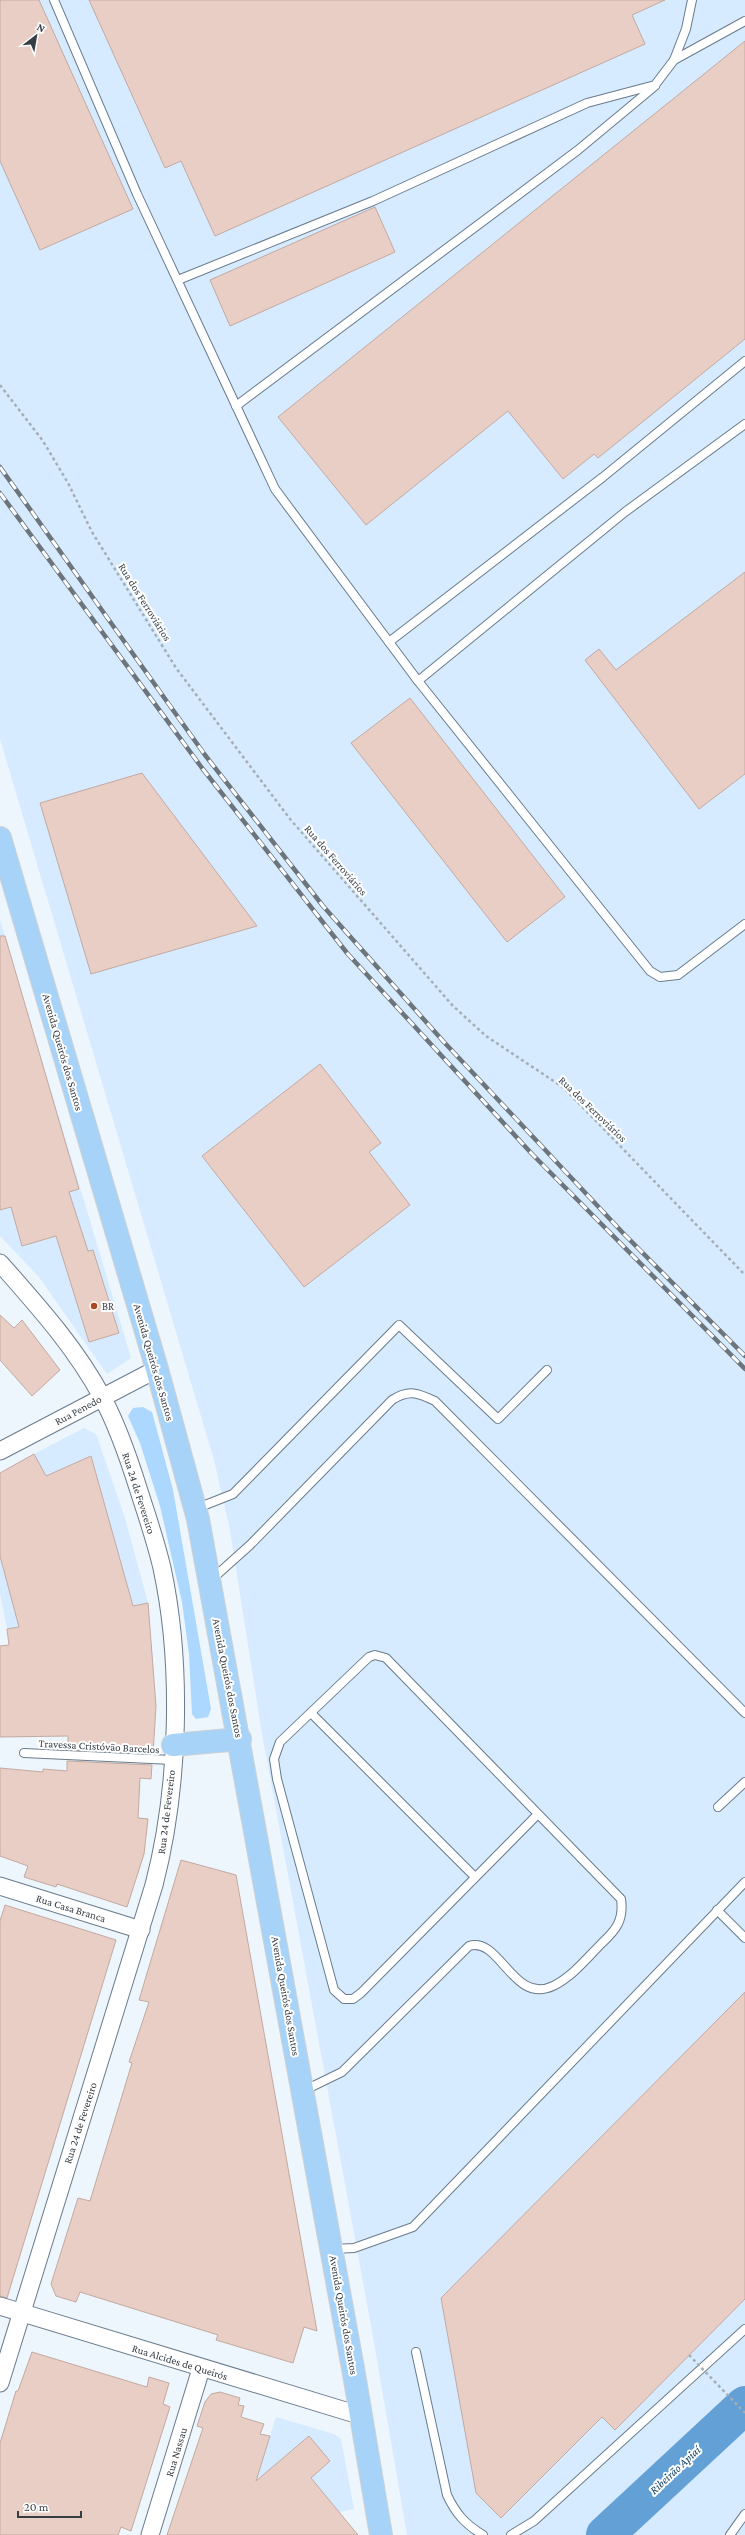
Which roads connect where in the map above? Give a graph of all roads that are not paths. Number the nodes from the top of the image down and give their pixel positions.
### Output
1 (54, 0) edge
2 (692, 0) edge
3 (745, 21) edge
4 (674, 60) junction
5 (655, 85) junction
6 (178, 280) junction
7 (745, 361) edge
8 (236, 406) junction
9 (745, 424) edge
10 (389, 642) junction
11 (418, 681) junction
12 (0, 838) edge
13 (745, 924) edge
14 (0, 1263) edge
15 (157, 1369) junction
16 (547, 1370) dead end
17 (102, 1397) junction
18 (0, 1451) edge
19 (195, 1509) junction
20 (210, 1581) junction
21 (311, 1713) junction
22 (745, 1713) edge
23 (240, 1739) junction
24 (173, 1753) junction
25 (24, 1754) dead end
26 (745, 1782) edge
27 (718, 1807) dead end
28 (538, 1814) junction
29 (475, 1877) junction
30 (745, 1882) edge
31 (0, 1886) edge
32 (717, 1910) junction
33 (141, 1930) junction
34 (745, 1938) edge
35 (303, 2091) junction
36 (332, 2249) junction
37 (0, 2306) edge
38 (20, 2312) junction
39 (745, 2329) edge
40 (416, 2352) dead end
41 (201, 2369) junction
42 (0, 2382) edge
43 (362, 2416) junction
44 (745, 2514) edge
45 (150, 2535) edge
46 (381, 2535) edge
47 (483, 2535) edge
48 (511, 2535) edge
49 (730, 2535) edge

1 - 6 lane
2 - 4 lane
3 - 4 lane
4 - 5 lane
5 - 6 lane
5 - 8 lane
6 - 8 lane
7 - 10 lane
8 - 10 lane
9 - 11 lane
10 - 11 lane
11 - 13 lane
12 - 15 main road, Avenida Queirós dos Santos
14 - 17 street, Rua 24 de Fevereiro
15 - 17 street, Rua Penedo
15 - 19 main road, Avenida Queirós dos Santos
16 - 19 lane
17 - 18 street, Rua Penedo
17 - 24 street, Rua 24 de Fevereiro
19 - 20 main road, Avenida Queirós dos Santos
20 - 22 lane
20 - 23 main road, Avenida Queirós dos Santos
21 - 28 lane
21 - 29 lane
21 - 29 lane
23 - 24 main road
23 - 35 main road, Avenida Queirós dos Santos
24 - 25 lane, Travessa Cristóvão Barcelos
24 - 33 street, Rua 24 de Fevereiro
26 - 27 lane
28 - 29 lane
28 - 35 lane
30 - 32 lane
31 - 33 street, Rua Casa Branca
32 - 34 lane
32 - 36 lane
33 - 38 street, Rua 24 de Fevereiro
35 - 36 main road, Avenida Queirós dos Santos
36 - 43 main road, Avenida Queirós dos Santos
37 - 38 street, Rua Alcides de Queirós
38 - 41 street, Rua Alcides de Queirós
38 - 42 street, Rua 24 de Fevereiro
39 - 48 lane
40 - 47 lane
41 - 43 street, Rua Alcides de Queirós
41 - 45 street, Rua Nassau
43 - 46 main road, Avenida Queirós dos Santos
44 - 49 lane

